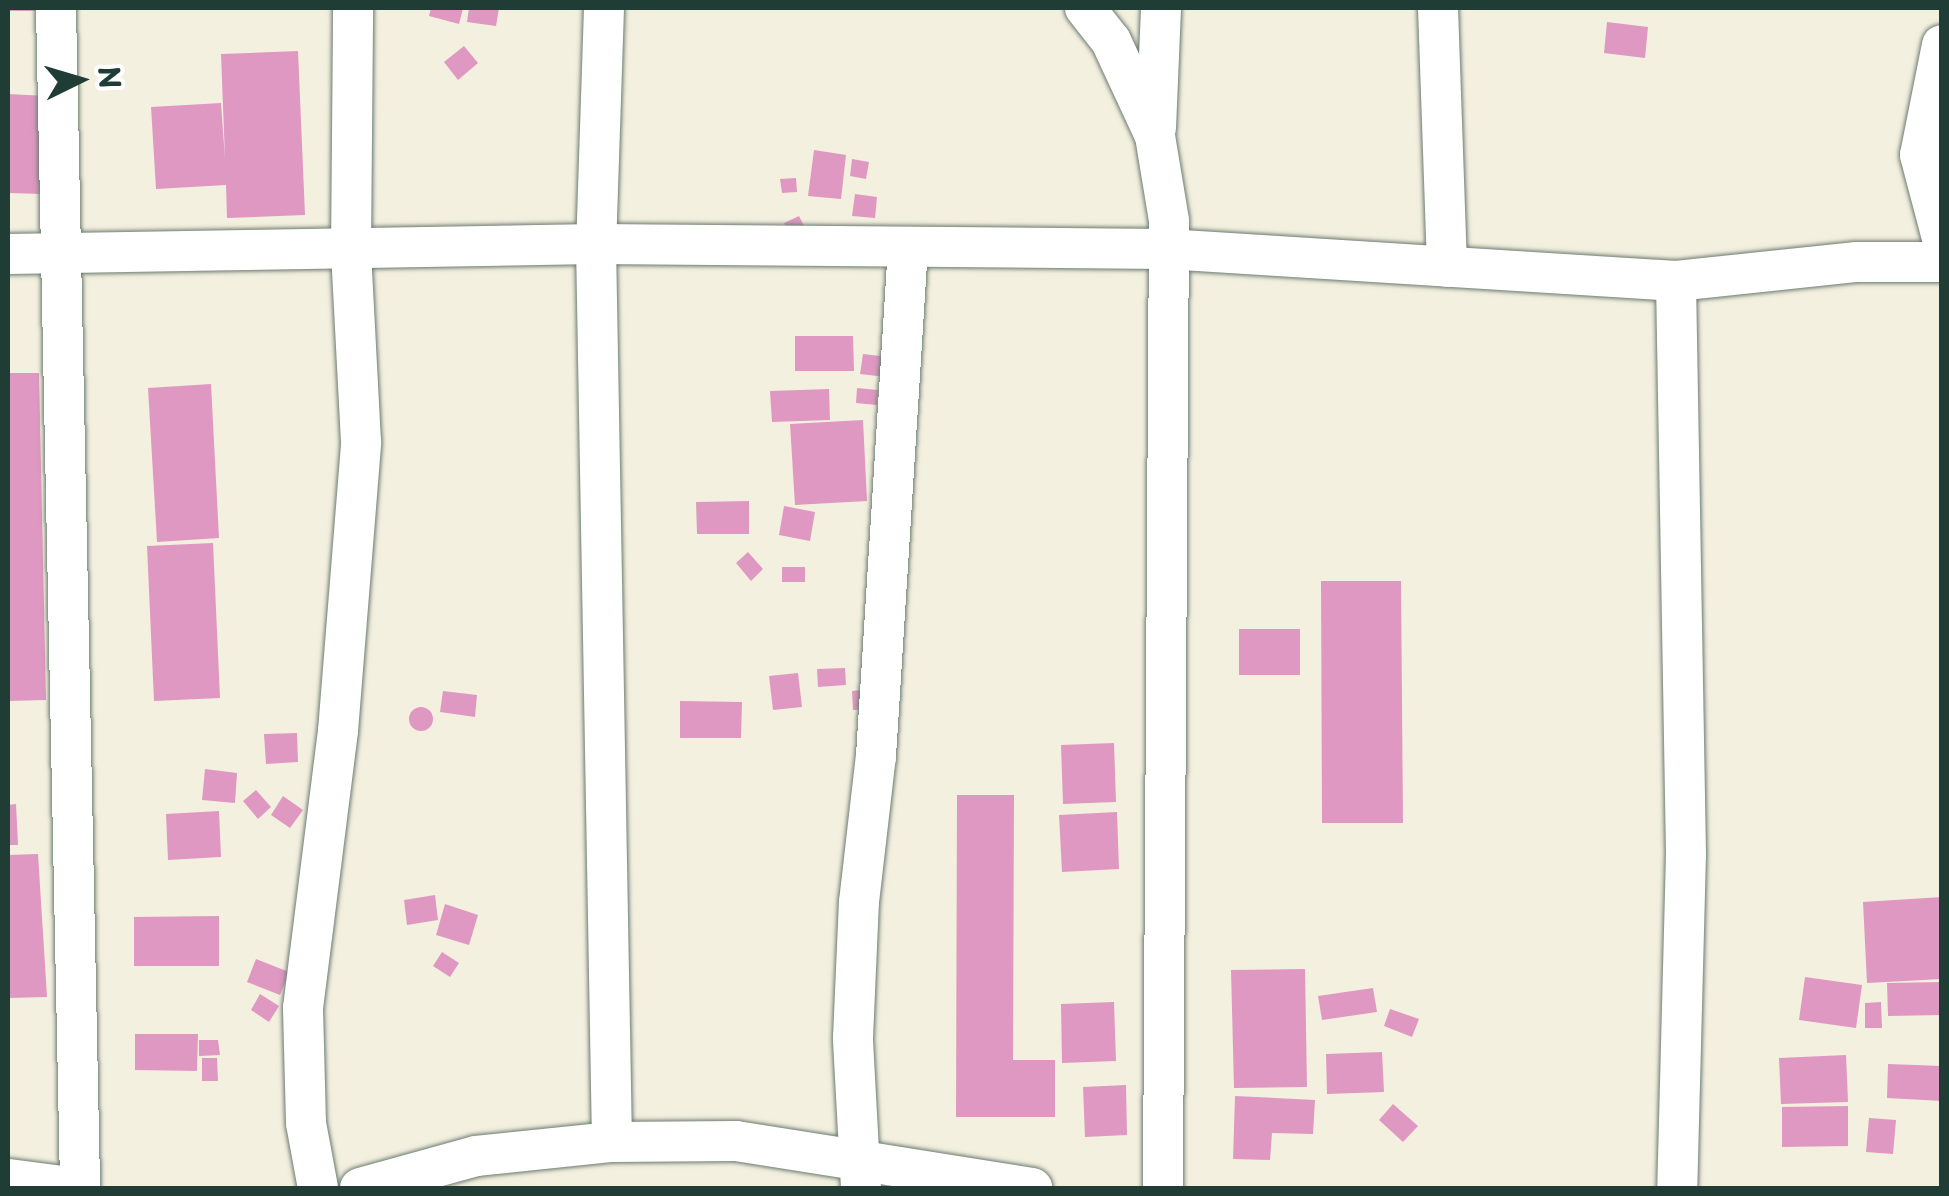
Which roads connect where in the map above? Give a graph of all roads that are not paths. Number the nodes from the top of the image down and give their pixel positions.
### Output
1 (56, 8) edge
2 (353, 8) edge
3 (604, 8) edge
4 (1085, 8) edge
5 (1161, 8) edge
6 (1438, 8) edge
7 (1942, 45) edge
8 (1156, 136) junction
9 (1942, 238) edge
10 (596, 244) junction
11 (908, 247) junction
12 (1166, 249) junction
13 (351, 250) junction
14 (8, 254) edge
15 (58, 255) junction
16 (1942, 262) edge
17 (1447, 267) junction
18 (1676, 281) junction
19 (612, 1142) junction
20 (861, 1175) edge
21 (8, 1179) edge
22 (78, 1188) edge
23 (318, 1188) edge
24 (360, 1188) edge
25 (1032, 1188) edge
26 (1162, 1188) edge
27 (1677, 1188) edge

1 - 15 street
2 - 13 street
3 - 10 street
4 - 8 street
5 - 8 street
6 - 17 street
7 - 9 street
8 - 12 street
10 - 11 street
10 - 13 street
10 - 19 street
11 - 12 street
11 - 20 street
12 - 17 street
12 - 26 street
13 - 15 street
13 - 23 street
14 - 15 street
15 - 22 street
16 - 18 street
17 - 18 street
18 - 27 street
19 - 20 street
19 - 24 street
20 - 25 street
21 - 22 street

